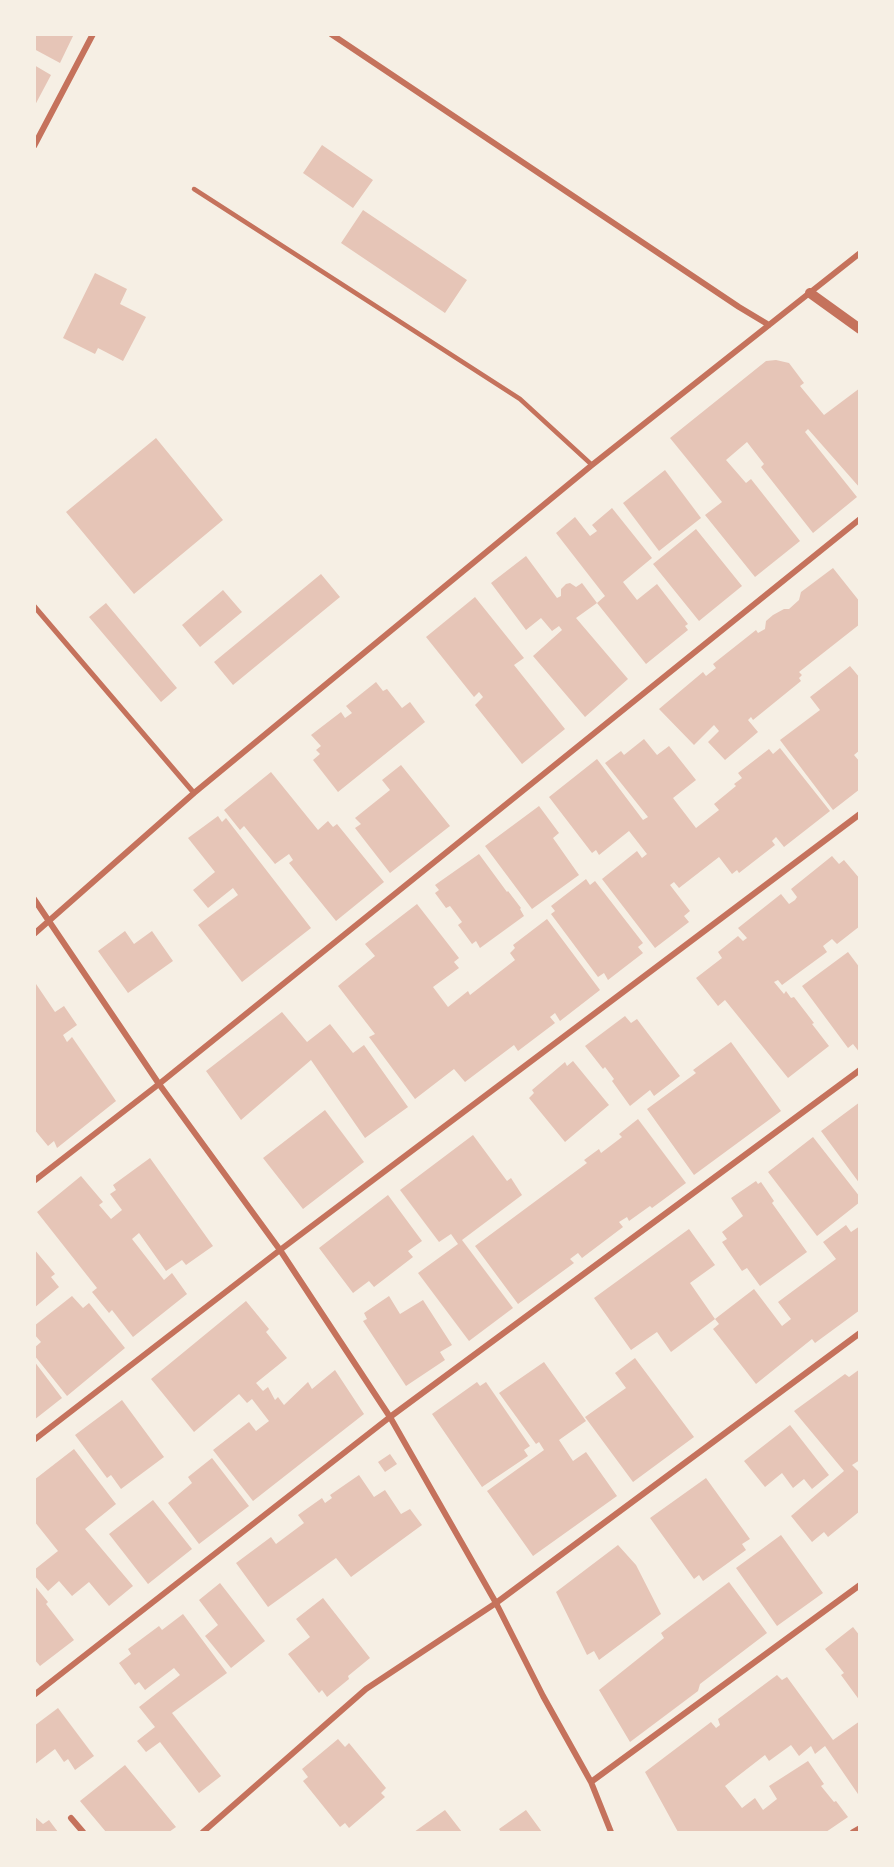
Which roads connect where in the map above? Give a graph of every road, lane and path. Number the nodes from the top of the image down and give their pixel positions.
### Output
1 (93, 34) edge
2 (331, 34) edge
3 (34, 146) edge
4 (195, 189) dead end
5 (860, 253) edge
6 (810, 293) junction
7 (769, 324) junction
8 (860, 329) edge
9 (592, 465) junction
10 (860, 519) edge
11 (34, 606) edge
12 (194, 793) junction
13 (860, 814) edge
14 (34, 899) edge
15 (51, 921) junction
16 (34, 934) edge
17 (860, 1070) edge
18 (159, 1084) junction
19 (34, 1180) edge
20 (280, 1250) junction
21 (860, 1333) edge
22 (390, 1417) junction
23 (34, 1440) edge
24 (860, 1585) edge
25 (496, 1603) junction
26 (34, 1695) edge
27 (591, 1782) junction
28 (71, 1818) dead end
29 (860, 1828) edge
30 (83, 1833) edge
31 (203, 1833) edge
32 (610, 1833) edge
33 (853, 1833) edge

1 - 3 street
2 - 7 street
4 - 9 lane
5 - 6 street
6 - 7 street
6 - 8 street
7 - 9 street
9 - 12 street
10 - 18 street
11 - 12 street
12 - 15 street
13 - 20 street
14 - 15 street
15 - 16 street
15 - 18 street
17 - 22 street
18 - 19 street
18 - 20 street
20 - 22 street
20 - 23 street
21 - 25 street
22 - 25 street
22 - 26 street
24 - 27 street
25 - 27 street
25 - 31 street
27 - 32 street
28 - 30 street
29 - 33 street

